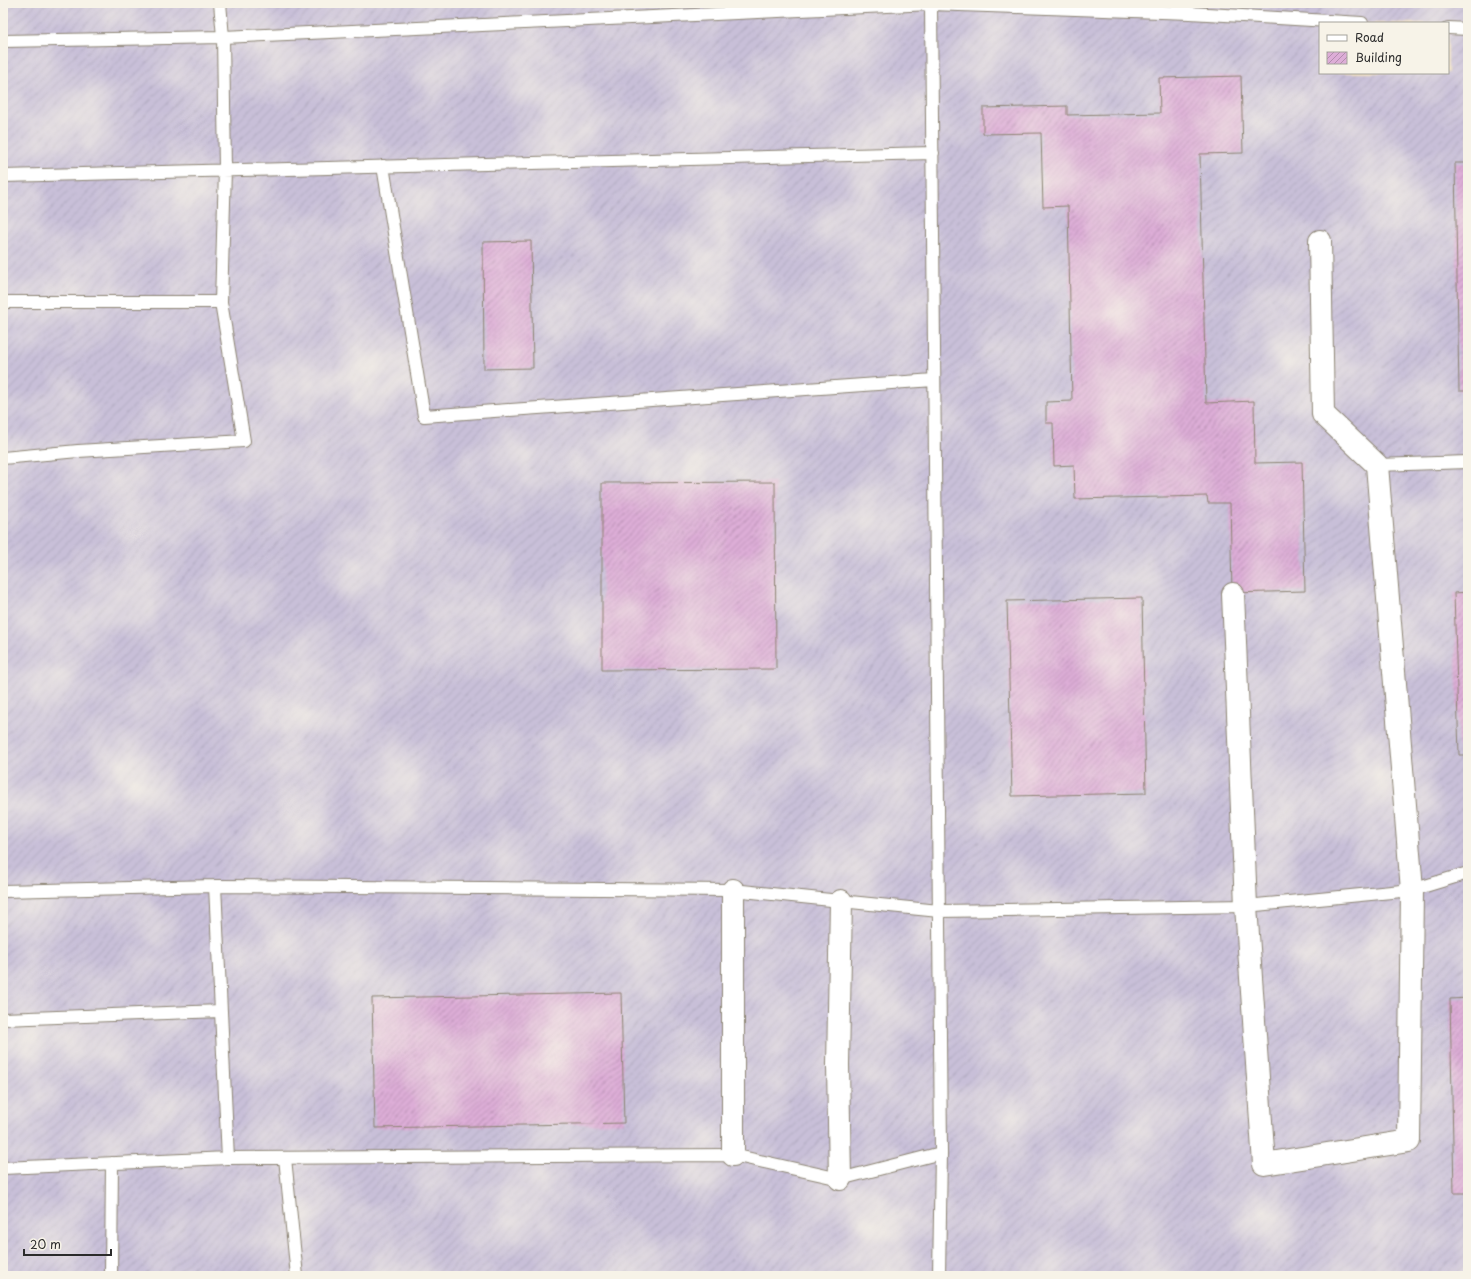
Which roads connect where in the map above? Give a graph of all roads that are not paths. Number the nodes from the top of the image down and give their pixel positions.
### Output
1 (220, 3) edge
2 (931, 3) edge
3 (1189, 8) edge
4 (1350, 22) edge
5 (1449, 28) edge
6 (1468, 30) edge
7 (223, 37) junction
8 (3, 41) edge
9 (933, 153) junction
10 (383, 166) junction
11 (225, 170) junction
12 (3, 176) edge
13 (1320, 241) dead end
14 (3, 302) edge
15 (221, 302) junction
16 (934, 380) junction
17 (3, 458) edge
18 (1468, 462) edge
19 (1377, 466) junction
20 (1233, 594) dead end
21 (1468, 874) edge
22 (215, 886) junction
23 (734, 890) junction
24 (1412, 890) junction
25 (3, 891) edge
26 (841, 901) junction
27 (1246, 906) junction
28 (939, 911) junction
29 (221, 1011) junction
30 (3, 1020) edge
31 (941, 1153) junction
32 (733, 1154) junction
33 (228, 1158) junction
34 (285, 1158) junction
35 (112, 1163) junction
36 (3, 1168) edge
37 (840, 1179) junction
38 (110, 1276) edge
39 (297, 1276) edge
40 (939, 1276) edge

1 - 7 lane
2 - 3 lane
2 - 7 lane
2 - 9 lane
3 - 4 lane
5 - 6 lane
7 - 8 lane
7 - 11 lane
9 - 10 lane
9 - 16 lane
10 - 11 lane
10 - 16 lane
11 - 12 lane
11 - 15 lane
13 - 19 street
14 - 15 lane
15 - 17 lane
16 - 28 lane
18 - 19 lane
19 - 24 street
20 - 27 street
21 - 24 lane
22 - 23 lane
22 - 25 lane
22 - 29 lane
23 - 26 lane
23 - 32 street
24 - 27 lane
24 - 27 street
26 - 28 lane
26 - 37 street
27 - 28 lane
28 - 31 lane
29 - 30 lane
29 - 33 lane
31 - 37 lane
31 - 40 lane
32 - 34 lane
32 - 37 lane
33 - 34 lane
33 - 35 lane
34 - 39 lane
35 - 36 lane
35 - 38 lane

